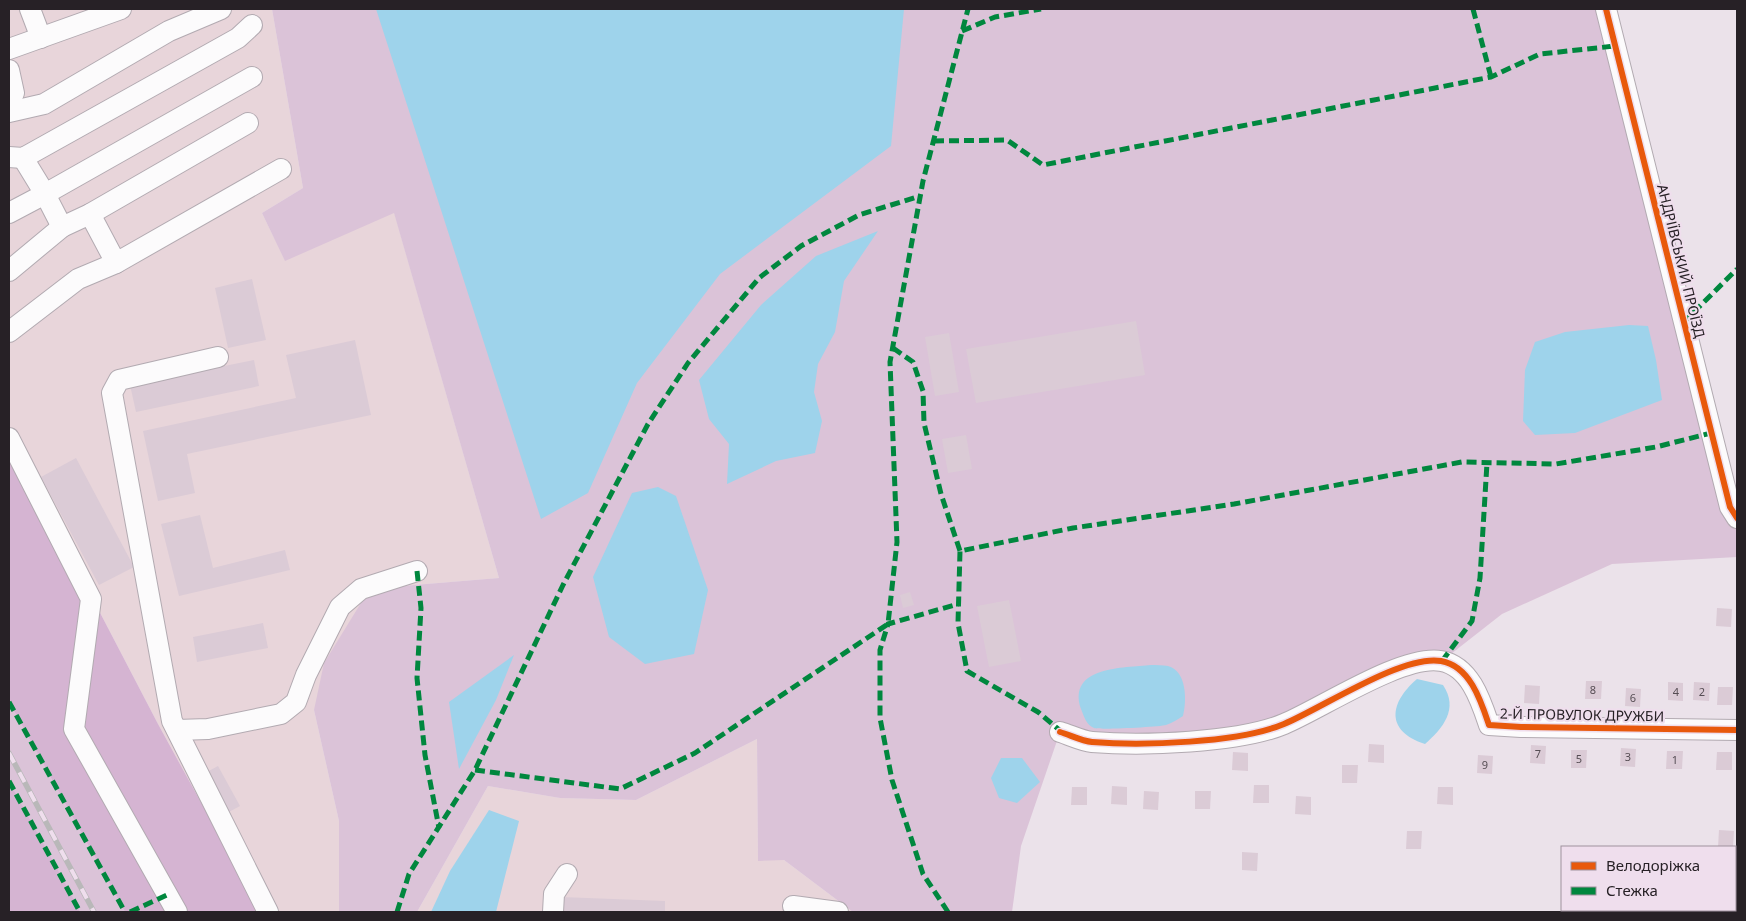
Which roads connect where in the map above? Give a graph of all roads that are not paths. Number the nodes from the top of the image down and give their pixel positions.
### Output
1 (30, 9) edge
2 (119, 9) edge
3 (221, 9) edge
4 (1606, 9) edge
5 (74, 17) edge
6 (252, 25) dead end
7 (41, 38) junction
8 (9, 49) edge
9 (9, 70) edge
10 (252, 77) dead end
11 (9, 103) edge
12 (9, 112) edge
13 (248, 123) dead end
14 (16, 157) edge
15 (281, 169) dead end
16 (45, 194) junction
17 (9, 213) edge
18 (90, 214) junction
19 (62, 227) junction
20 (116, 262) junction
21 (9, 271) edge
22 (9, 332) edge
23 (218, 357) dead end
24 (9, 438) edge
25 (1737, 518) edge
26 (417, 571) dead end
27 (176, 730) junction
28 (1737, 730) edge
29 (1060, 732) dead end
30 (568, 874) dead end
31 (792, 906) dead end
32 (177, 912) edge
33 (268, 912) edge
34 (553, 912) edge
35 (838, 912) edge

1 - 7 street
2 - 5 street
3 - 12 street
4 - 25 street, АНДРІЇВСЬКИЙ ПРОЇЗД
5 - 7 street
6 - 14 street
7 - 8 street
9 - 11 street
10 - 16 street
13 - 18 street
14 - 16 street
15 - 20 street
16 - 17 street
16 - 19 street
18 - 19 street
18 - 20 street
19 - 21 street
20 - 22 street
23 - 27 street
24 - 32 street
26 - 27 street
27 - 33 street
28 - 29 street, 2-Й ПРОВУЛОК ДРУЖБИ
30 - 34 street
31 - 35 street

